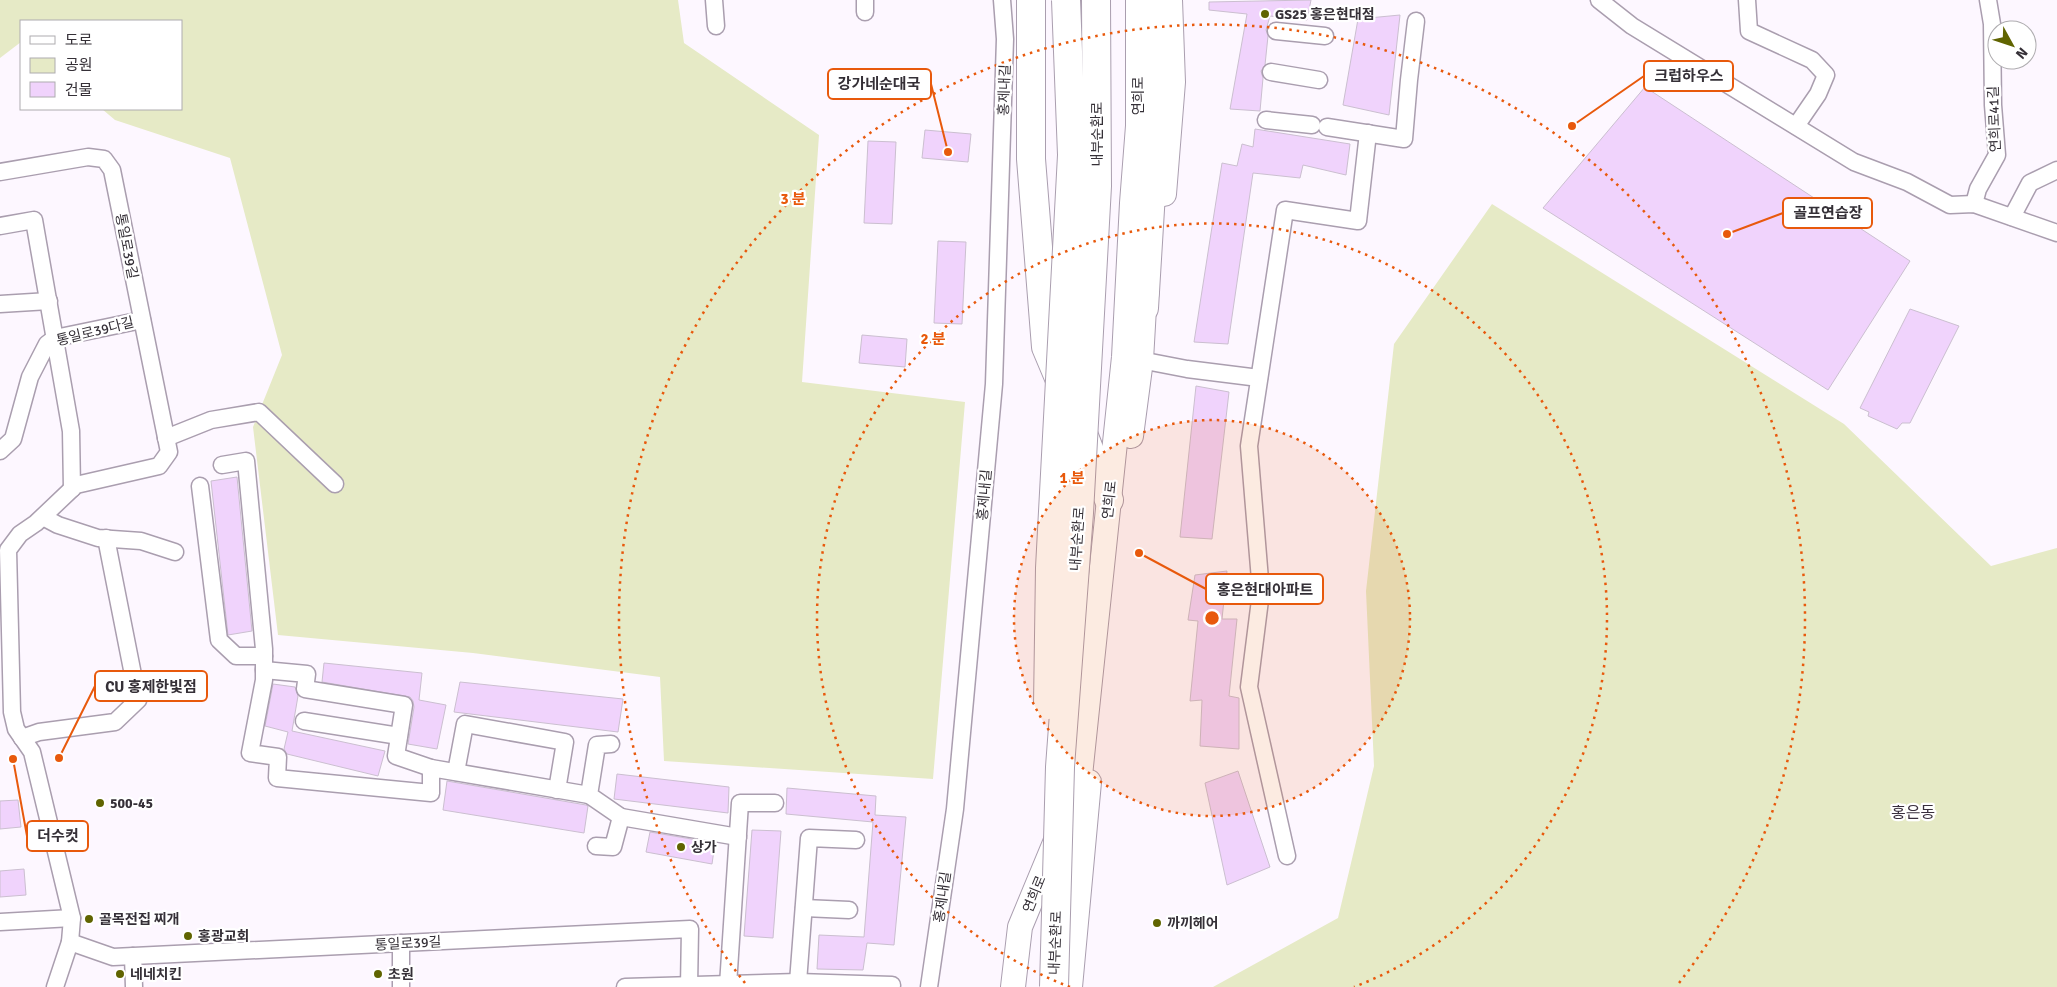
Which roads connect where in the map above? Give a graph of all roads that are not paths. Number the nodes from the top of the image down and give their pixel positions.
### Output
1 (714, 0) edge
2 (1002, 0) edge
3 (1031, 0) edge
4 (1066, 0) edge
5 (1096, 0) edge
6 (1138, 0) edge
7 (1156, 0) edge
8 (1170, 0) edge
9 (1599, 0) edge
10 (1747, 0) edge
11 (1988, 0) edge
12 (1416, 21) dead end
13 (716, 26) dead end
14 (1276, 31) dead end
15 (1326, 36) dead end
16 (1271, 72) dead end
17 (1319, 80) dead end
18 (1266, 120) dead end
19 (1796, 126) junction
20 (1368, 133) junction
21 (2057, 170) edge
22 (0, 172) edge
23 (1974, 204) junction
24 (2012, 217) junction
25 (0, 226) edge
26 (2057, 233) edge
27 (48, 301) junction
28 (0, 304) edge
29 (1144, 308) junction
30 (142, 320) junction
31 (55, 338) junction
32 (1132, 359) junction
33 (1259, 378) junction
34 (166, 438) junction
35 (0, 451) edge
36 (222, 464) dead end
37 (335, 484) dead end
38 (200, 486) dead end
39 (72, 489) junction
40 (1109, 500) junction
41 (43, 517) junction
42 (106, 538) junction
43 (175, 552) dead end
44 (264, 663) junction
45 (6, 711) edge
46 (304, 720) dead end
47 (399, 736) junction
48 (22, 738) junction
49 (611, 744) dead end
50 (431, 768) junction
51 (456, 772) junction
52 (557, 790) junction
53 (589, 795) junction
54 (775, 803) dead end
55 (621, 818) junction
56 (738, 837) junction
57 (856, 840) dead end
58 (596, 846) dead end
59 (1287, 856) dead end
60 (804, 908) junction
61 (849, 910) dead end
62 (72, 918) junction
63 (0, 922) edge
64 (70, 942) junction
65 (401, 943) junction
66 (133, 956) junction
67 (798, 982) junction
68 (892, 985) dead end
69 (718, 986) edge
70 (55, 987) edge
71 (134, 987) edge
72 (401, 987) edge
73 (625, 987) edge
74 (689, 987) edge
75 (929, 987) edge
76 (1014, 987) edge
77 (1036, 987) edge
78 (1054, 987) edge
79 (1070, 987) edge

1 - 13 street
2 - 75 street, 홍제내길
3 - 40 highway, bridge
4 - 77 highway, 내부순환로, bridge
5 - 78 highway, 내부순환로, bridge
6 - 32 main road, 연희로
7 - 29 highway
8 - 29 main road
9 - 19 street
10 - 19 street
11 - 23 street, 연희로41길
12 - 20 street
14 - 15 street
16 - 17 street
18 - 20 street
19 - 23 street
20 - 33 street
21 - 24 street
22 - 30 street, 통일로39길
23 - 24 street
24 - 26 street
25 - 27 street
27 - 28 street
27 - 31 street
29 - 32 main road
30 - 31 street, 통일로39다길
30 - 34 street, 통일로39길
31 - 35 street, 통일로39다길
31 - 39 street
32 - 33 street
32 - 40 main road, 연희로
32 - 79 main road
33 - 59 street
34 - 37 street
34 - 39 street, 통일로39길
36 - 44 street
38 - 44 street
39 - 41 street, 통일로39길
40 - 76 main road, 연희로
41 - 42 street
41 - 45 street, 통일로39길
42 - 43 street
42 - 48 street
44 - 47 street
44 - 50 street
45 - 48 street, 통일로39길
46 - 47 street
47 - 50 street
48 - 62 street, 통일로39길
49 - 53 street
50 - 51 street
51 - 52 street
51 - 52 street
52 - 53 street
53 - 55 street
54 - 56 street
55 - 56 street
55 - 58 street
56 - 69 street
57 - 60 street
60 - 61 street
60 - 67 street
62 - 63 street
62 - 64 street, 통일로39길
64 - 66 street, 통일로39길
64 - 70 street, 통일로39길
65 - 66 street, 통일로39길
65 - 72 street
65 - 74 street, 통일로39길
66 - 71 street
67 - 68 street
67 - 69 street
69 - 74 street
73 - 74 street

